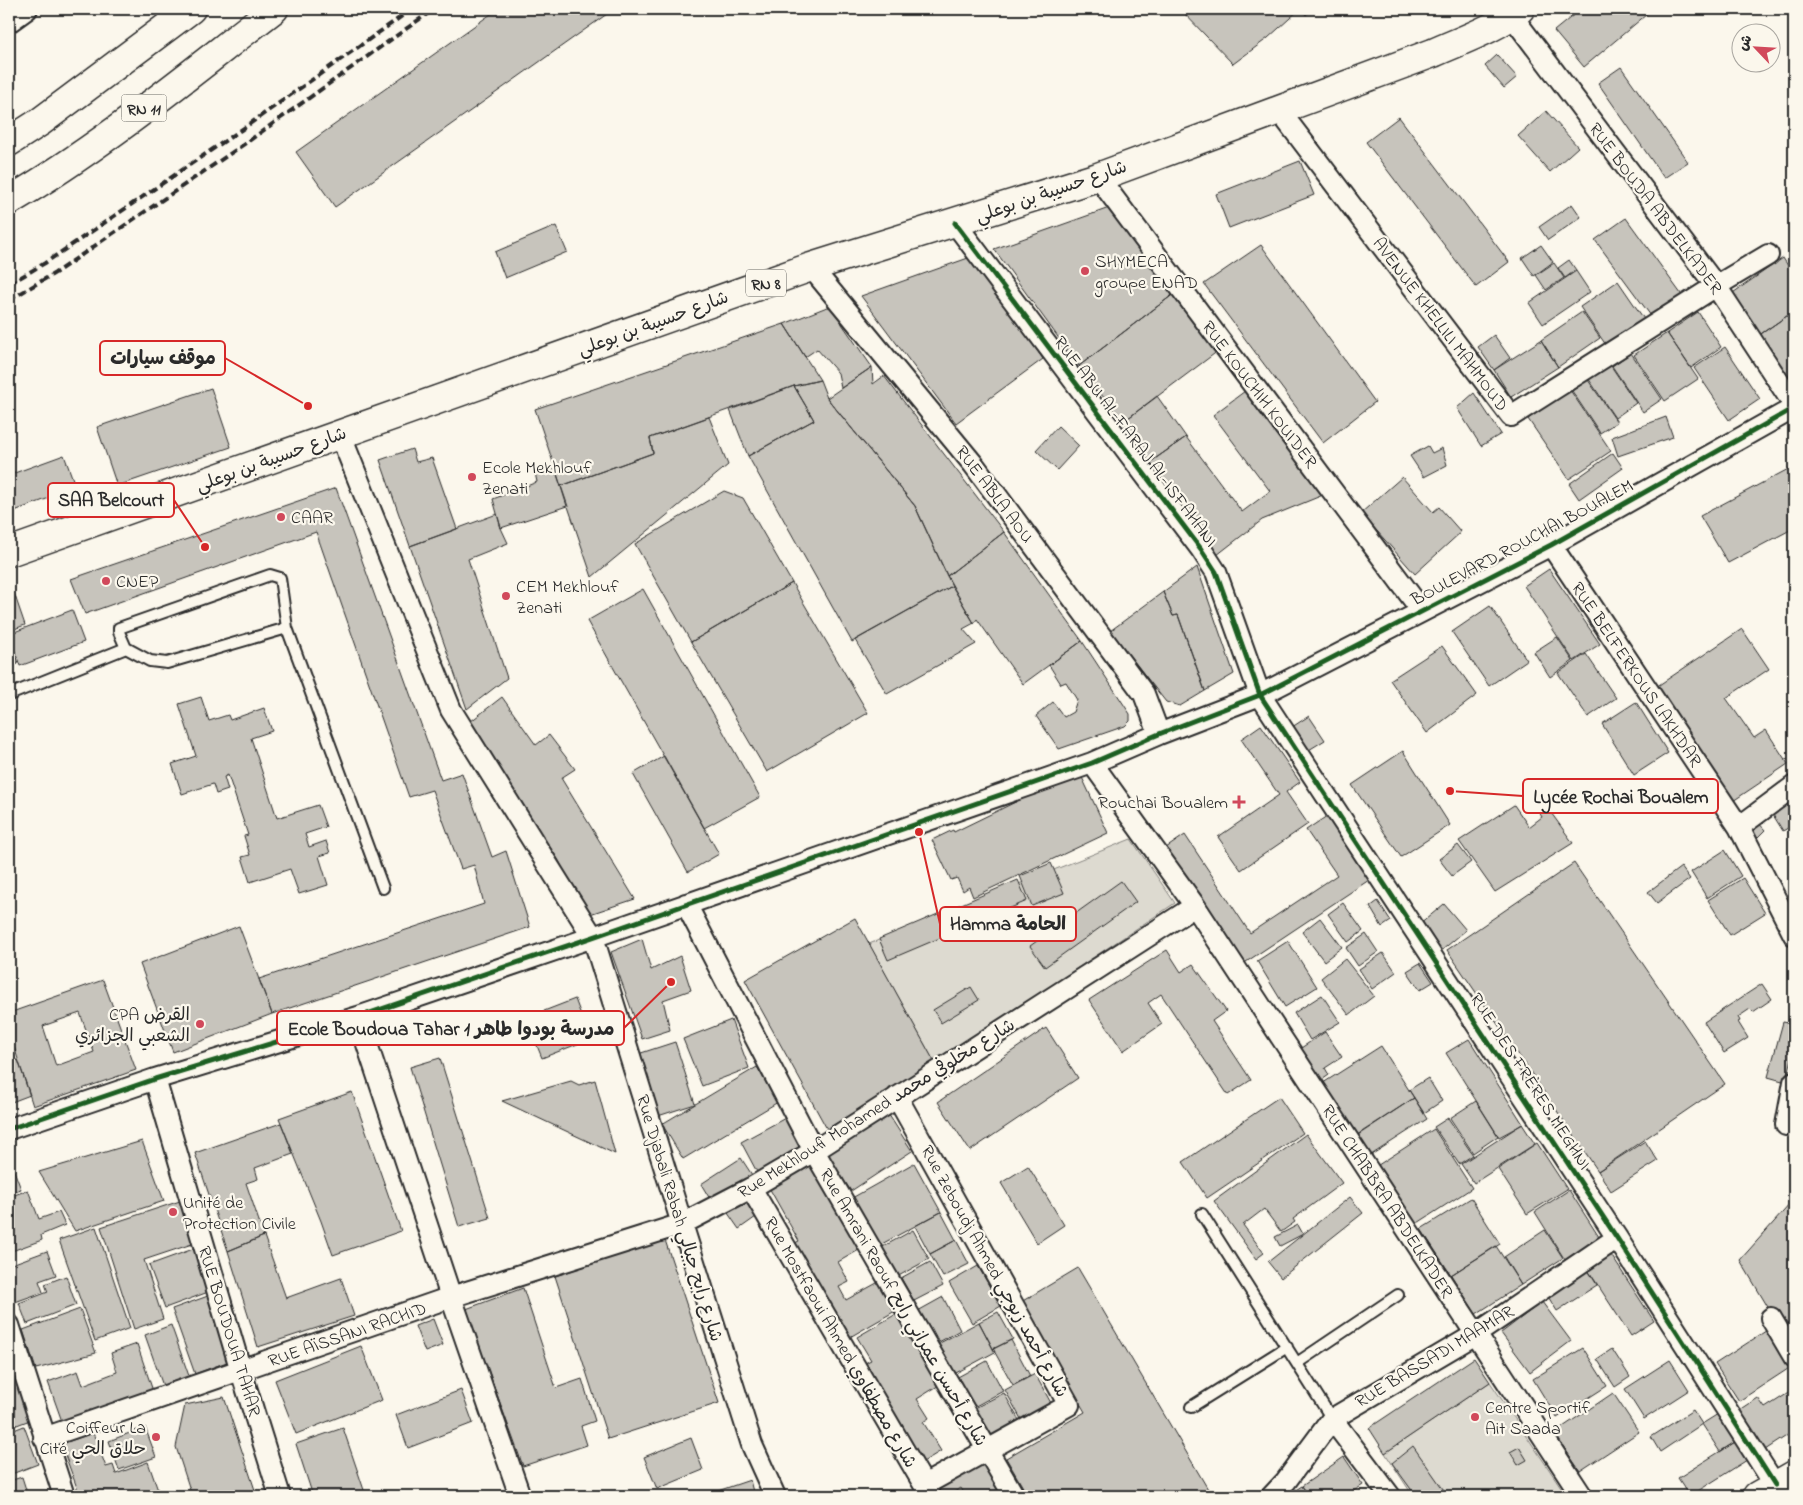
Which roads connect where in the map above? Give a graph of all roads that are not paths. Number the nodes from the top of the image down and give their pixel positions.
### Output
1 (27, 9) edge
2 (191, 9) edge
3 (274, 9) edge
4 (1516, 12) edge
5 (9, 22) edge
6 (1278, 109) junction
7 (9, 142) edge
8 (1098, 177) junction
9 (9, 201) edge
10 (956, 223) junction
11 (1768, 255) dead end
12 (812, 267) junction
13 (1716, 286) junction
14 (1794, 407) edge
15 (340, 434) junction
16 (1551, 545) junction
17 (9, 552) edge
18 (1422, 612) junction
19 (287, 628) junction
20 (126, 648) junction
21 (9, 695) edge
22 (1260, 695) junction
23 (1159, 734) junction
24 (1092, 764) junction
25 (1794, 786) edge
26 (1738, 827) junction
27 (383, 888) dead end
28 (686, 904) junction
29 (1195, 906) junction
30 (1794, 935) edge
31 (594, 937) junction
32 (358, 1017) junction
33 (155, 1079) junction
34 (1794, 1082) edge
35 (898, 1098) junction
36 (1786, 1125) dead end
37 (9, 1129) edge
38 (814, 1151) junction
39 (751, 1188) junction
40 (1202, 1214) dead end
41 (682, 1224) junction
42 (1617, 1238) junction
43 (1398, 1295) dead end
44 (451, 1297) junction
45 (1771, 1318) dead end
46 (9, 1325) edge
47 (1476, 1334) junction
48 (1287, 1347) junction
49 (1794, 1357) edge
50 (1297, 1363) junction
51 (241, 1371) junction
52 (1191, 1407) dead end
53 (1332, 1418) junction
54 (44, 1438) junction
55 (987, 1449) junction
56 (1776, 1485) edge
57 (927, 1490) edge
58 (64, 1496) edge
59 (280, 1496) edge
60 (520, 1496) edge
61 (775, 1496) edge
62 (1014, 1496) edge
63 (1272, 1496) edge
64 (1390, 1496) edge
65 (1582, 1496) edge

1 - 5 street
2 - 7 main road
3 - 9 main road, RN 11
4 - 6 main road, شارع حسيبة بن بوعلي / RN 8
4 - 13 street, RUE BOUDA ABDELKADER
6 - 8 main road, شارع حسيبة بن بوعلي / RN 8
6 - 13 street, AVENUE KHELLILI MAHMOUD
8 - 10 main road, شارع حسيبة بن بوعلي / RN 8
8 - 18 street, RUE KOUCHIH KOUIDER
10 - 12 main road, شارع حسيبة بن بوعلي / RN 8
10 - 22 street, RUE ABU AL-FARAJ AL-ISFAHANI
11 - 13 street, AVENUE KHELLILI MAHMOUD
12 - 15 main road, شارع حسيبة بن بوعلي / RN 8
12 - 23 street, RUE ABLA AOU
13 - 14 street, RUE BOUDA ABDELKADER
14 - 16 street, BOULEVARD ROUCHAI BOUALEM
15 - 17 main road, شارع حسيبة بن بوعلي / RN 8
15 - 31 street, Rue Djabali Rabah شارع رابح جبالي
16 - 18 street, BOULEVARD ROUCHAI BOUALEM
16 - 26 street, RUE BELFERKOUS LAKHDAR
18 - 22 street, BOULEVARD ROUCHAI BOUALEM
19 - 20 lane
19 - 20 lane
19 - 27 lane
20 - 21 lane
22 - 23 street, BOULEVARD ROUCHAI BOUALEM
22 - 42 street, RUE DES FRÈRES MEGHNI
23 - 24 street, BOULEVARD ROUCHAI BOUALEM
24 - 28 street, BOULEVARD ROUCHAI BOUALEM
24 - 29 street, RUE CHABBRA ABDELKADER
25 - 26 street
26 - 30 street, RUE BELFERKOUS LAKHDAR
28 - 31 street, BOULEVARD ROUCHAI BOUALEM
28 - 38 street, Rue Amrani Raouf شارع أحسن عمراني رابح
29 - 35 street, Rue Mekhloufi Mohamed شارع مخلوفي محمد
29 - 47 street, RUE CHABBRA ABDELKADER
31 - 32 street, BOULEVARD ROUCHAI BOUALEM
31 - 41 street, Rue Djabali Rabah شارع رابح جبالي
32 - 33 street, BOULEVARD ROUCHAI BOUALEM
32 - 44 street
33 - 37 street, BOULEVARD ROUCHAI BOUALEM
33 - 51 street, RUE BOUDOUA TAHAR
34 - 36 street
35 - 38 street, Rue Mekhloufi Mohamed شارع مخلوفي محمد
35 - 55 street, Rue Zeboudj Ahmed شارع أحمد زبوجي
38 - 39 street, Rue Mekhloufi Mohamed شارع مخلوفي محمد
38 - 55 street, Rue Amrani Raouf شارع أحسن عمراني رابح
39 - 41 street, Rue Mekhloufi Mohamed شارع مخلوفي محمد
39 - 57 street, Rue Mostfaoui Ahmed شارع مصطفاوي
40 - 48 lane
41 - 44 street, Rue Mekhloufi Mohamed شارع مخلوفي محمد
41 - 61 street, Rue Djabali Rabah شارع رابح جبالي
42 - 47 street, RUE BASSADI MAAMAR
42 - 56 street, RUE DES FRÈRES MEGHNI
43 - 50 lane
44 - 51 street, RUE AÏSSANI RACHID
44 - 60 street
45 - 49 street
46 - 54 street
47 - 53 street, RUE BASSADI MAAMAR
47 - 65 street, RUE CHABBRA ABDELKADER
48 - 50 lane
48 - 52 lane
50 - 53 lane
51 - 54 street, RUE AÏSSANI RACHID
51 - 59 street, RUE BOUDOUA TAHAR
53 - 63 street, RUE BASSADI MAAMAR
53 - 64 street
54 - 58 street
55 - 57 street, Rue Zeboudj Ahmed شارع أحمد زبوجي
55 - 62 street, Rue Amrani Raouf شارع أحسن عمراني رابح

